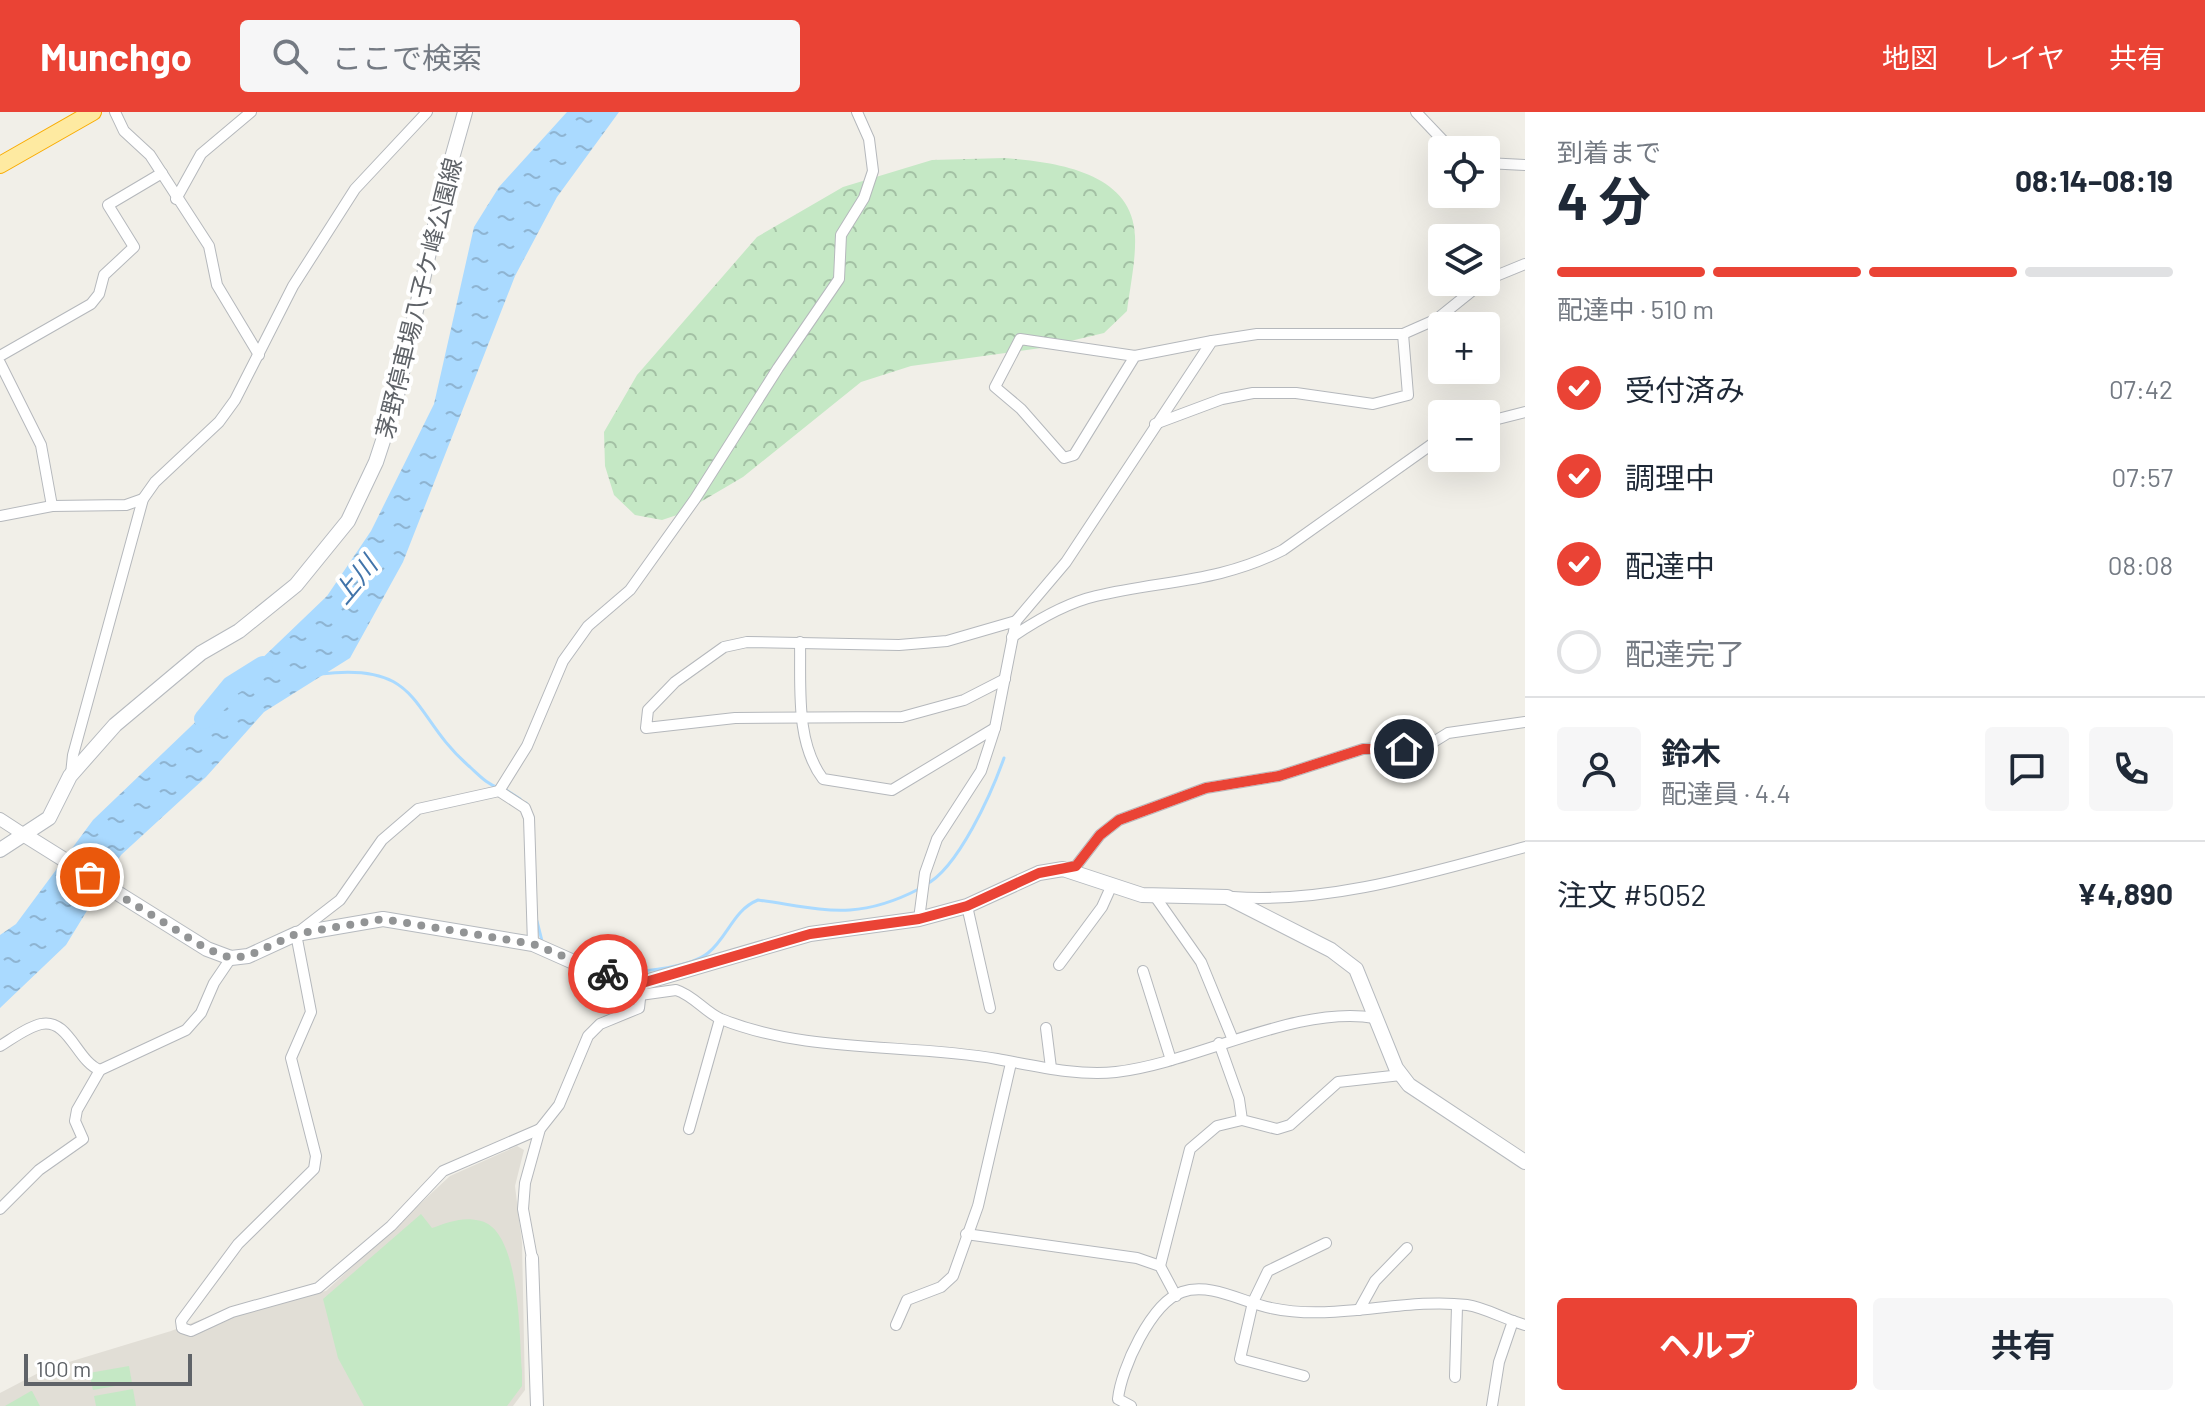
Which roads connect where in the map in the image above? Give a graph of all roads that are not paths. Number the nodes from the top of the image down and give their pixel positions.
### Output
1 (93, 112) edge
2 (115, 112) edge
3 (251, 112) edge
4 (427, 112) edge
5 (465, 112) edge
6 (857, 112) edge
7 (1416, 112) edge
8 (1439, 136) edge
9 (1500, 164) edge
10 (0, 165) edge
11 (1525, 165) edge
12 (162, 173) junction
13 (176, 199) junction
14 (1525, 264) edge
15 (1500, 274) edge
16 (1465, 296) edge
17 (1403, 334) junction
18 (1212, 341) junction
19 (259, 355) junction
20 (0, 356) edge
21 (1135, 356) junction
22 (0, 363) edge
23 (1525, 412) edge
24 (1500, 418) edge
25 (1154, 424) junction
26 (1428, 447) edge
27 (143, 499) junction
28 (52, 506) junction
29 (0, 516) edge
30 (1016, 621) junction
31 (1012, 637) junction
32 (800, 642) junction
33 (1005, 679) junction
34 (802, 716) junction
35 (1525, 722) edge
36 (995, 728) junction
37 (70, 776) junction
38 (500, 787) junction
39 (0, 819) edge
40 (23, 834) junction
41 (1525, 847) edge
42 (0, 850) edge
43 (1063, 869) junction
44 (1111, 887) junction
45 (1154, 895) junction
46 (1227, 897) junction
47 (967, 906) junction
48 (920, 912) junction
49 (296, 934) junction
50 (533, 944) junction
51 (231, 958) junction
52 (1059, 965) dead end
53 (1143, 971) dead end
54 (641, 989) junction
55 (990, 1008) dead end
56 (1375, 1018) junction
57 (720, 1019) junction
58 (1046, 1028) dead end
59 (1233, 1040) junction
60 (1219, 1043) junction
61 (0, 1046) edge
62 (1171, 1060) junction
63 (1011, 1063) junction
64 (1051, 1068) junction
65 (100, 1070) junction
66 (1401, 1075) junction
67 (1242, 1120) junction
68 (540, 1129) junction
69 (689, 1129) dead end
70 (1525, 1162) edge
71 (0, 1209) edge
72 (966, 1234) junction
73 (1326, 1243) dead end
74 (1407, 1248) dead end
75 (532, 1258) joint
76 (1160, 1266) junction
77 (1176, 1296) junction
78 (1253, 1302) junction
79 (1457, 1306) junction
80 (1359, 1310) junction
81 (1513, 1321) junction
82 (896, 1325) dead end
83 (1525, 1325) edge
84 (1304, 1376) dead end
85 (1455, 1377) dead end
86 (537, 1406) edge
87 (1131, 1406) edge
88 (1492, 1406) edge

1 - 10 highway
2 - 12 street
3 - 13 street
4 - 19 street
5 - 37 main road, 茅野停車場八子ケ峰公園線
6 - 38 street
7 - 8 street
9 - 11 street
12 - 13 street
12 - 20 street
13 - 19 street
14 - 15 street
16 - 17 street
17 - 18 street
17 - 25 street
18 - 21 street
18 - 25 street
19 - 27 street
21 - 21 street
22 - 28 street
23 - 24 street
25 - 30 street
26 - 31 street
27 - 28 street
27 - 37 street
28 - 29 street
30 - 31 street
30 - 32 street
31 - 33 street
32 - 34 street
32 - 34 street
33 - 34 street
33 - 36 street
34 - 36 street
35 - 43 street
36 - 48 street
37 - 40 main road, 茅野停車場八子ケ峰公園線
38 - 49 street
38 - 50 street
39 - 40 street
40 - 42 main road, 茅野停車場八子ケ峰公園線
40 - 51 main road
41 - 46 street
43 - 44 main road
43 - 47 main road
44 - 45 main road
44 - 52 street
45 - 46 main road
45 - 59 street
46 - 56 main road
47 - 48 main road
47 - 55 street
48 - 54 main road
49 - 50 main road
49 - 51 main road
49 - 68 street
50 - 54 main road
51 - 65 street
53 - 62 street
54 - 57 street
54 - 68 street
56 - 59 street
56 - 66 main road
57 - 63 street
57 - 69 street
58 - 64 street
59 - 60 street
60 - 62 street
60 - 67 street
61 - 65 street
62 - 64 street
63 - 64 street
63 - 72 street
65 - 71 street
66 - 67 street
66 - 70 main road
67 - 76 street
68 - 75 street
72 - 76 street
72 - 82 street
73 - 78 street
74 - 80 street
75 - 86 street
76 - 77 street
77 - 78 street
77 - 87 street
78 - 80 street
78 - 84 street
79 - 80 street
79 - 81 street
79 - 85 street
81 - 83 street
81 - 88 street

